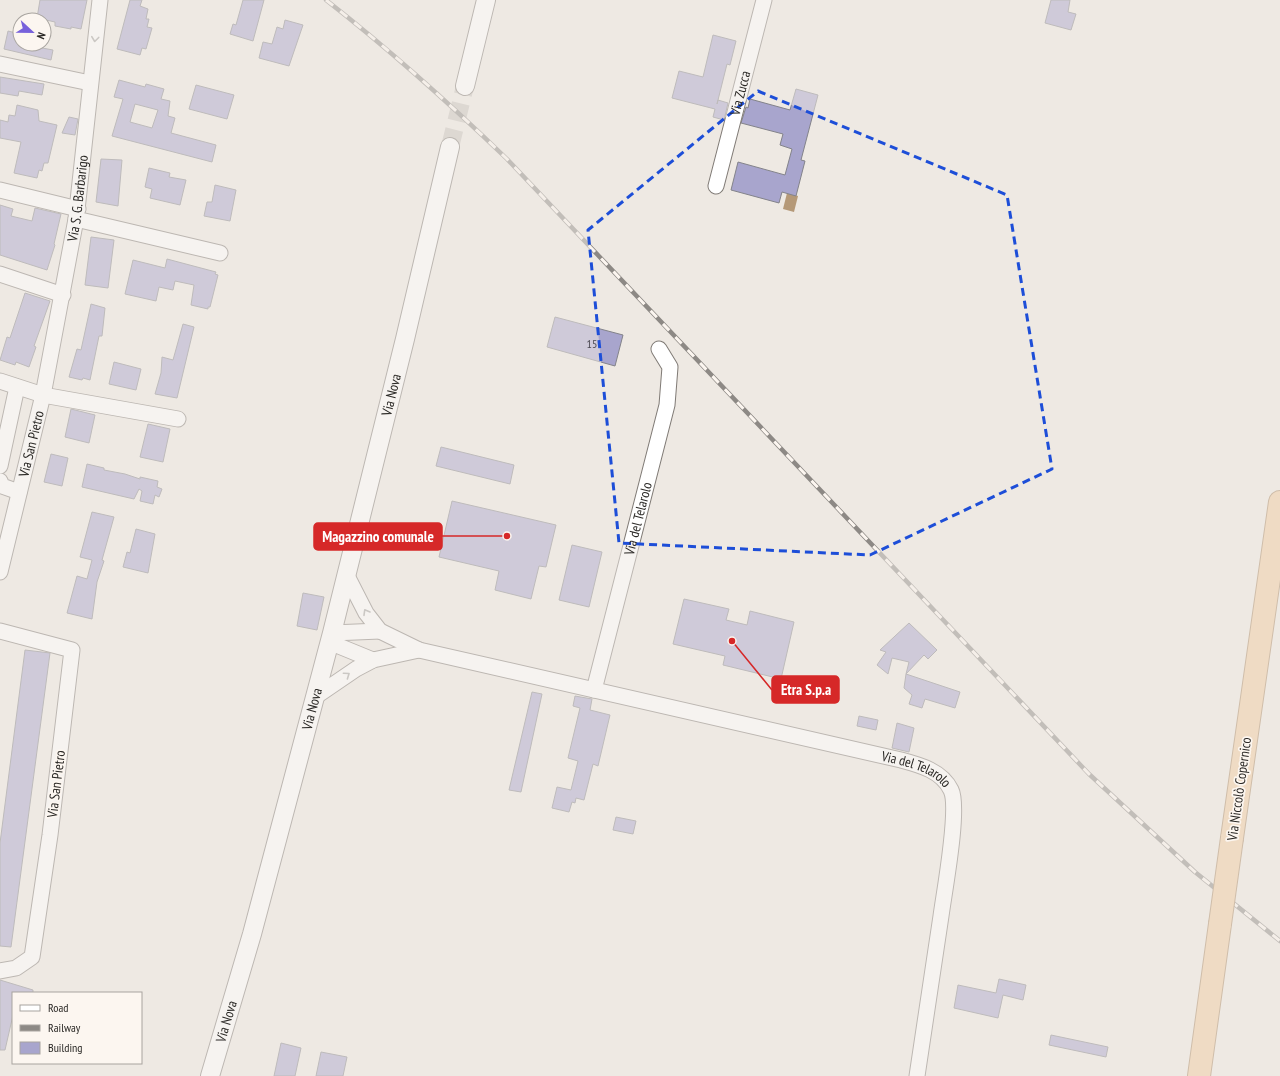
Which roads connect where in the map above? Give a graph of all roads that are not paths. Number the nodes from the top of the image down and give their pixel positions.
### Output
1 (100, 0) edge
2 (486, 0) edge
3 (764, 0) edge
4 (0, 64) edge
5 (90, 83) junction
6 (465, 86) tunnel mouth
7 (450, 147) tunnel mouth
8 (716, 186) dead end
9 (0, 190) edge
10 (77, 214) junction
11 (220, 253) dead end
12 (0, 274) edge
13 (63, 295) junction
14 (659, 349) dead end
15 (0, 381) edge
16 (17, 387) junction
17 (43, 395) junction
18 (178, 419) dead end
19 (0, 466) edge
20 (0, 481) edge
21 (19, 492) junction
22 (1280, 502) edge
23 (0, 572) edge
24 (346, 574) junction
25 (0, 631) edge
26 (380, 631) junction
27 (331, 638) junction
28 (419, 650) junction
29 (373, 660) junction
30 (594, 690) junction
31 (315, 697) junction
32 (0, 971) edge
33 (210, 1076) edge
34 (917, 1076) edge
35 (1199, 1076) edge

1 -> 5 street, Via S. G. Barbarigo
2 - 6 street
3 - 8 street, Via Zucca
4 - 5 street
5 - 10 street, Via S. G. Barbarigo
7 - 24 street, Via Nova
9 - 10 street
10 - 11 street
10 - 13 street, Via S. G. Barbarigo
12 - 13 street
13 - 17 street, Via S. G. Barbarigo
14 - 30 street, Via del Telarolo
15 - 16 street
16 - 17 street
16 - 19 street, Via San Pietro
17 - 18 street
17 - 21 street, Via San Pietro
20 - 21 street, Via San Pietro
21 - 23 street, Via San Pietro
22 - 35 highway, Via Niccolò Copernico, bridge
26 -> 24 street
24 - 27 street, Via Nova
25 - 32 street, Via San Pietro
26 - 27 street
26 - 28 street
27 - 29 street
27 - 31 street, Via Nova
28 - 29 street
28 - 30 street, Via del Telarolo
31 -> 29 street
30 - 34 street, Via del Telarolo
31 - 33 street, Via Nova

